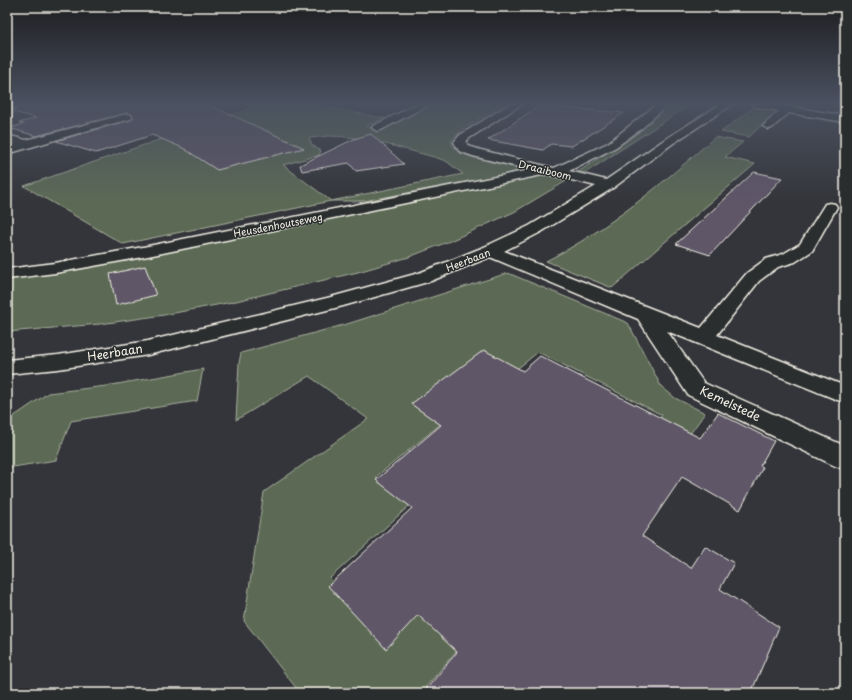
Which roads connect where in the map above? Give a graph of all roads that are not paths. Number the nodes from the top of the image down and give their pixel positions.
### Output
1 (52, 137) edge
2 (465, 137) edge
3 (623, 137) edge
4 (677, 137) edge
5 (7, 138) edge
6 (26, 144) junction
7 (7, 150) edge
8 (552, 171) junction
9 (608, 185) junction
10 (830, 207) dead end
11 (490, 251) junction
12 (7, 274) edge
13 (646, 315) junction
14 (221, 329) junction
15 (704, 338) junction
16 (7, 352) edge
17 (7, 367) edge
18 (845, 395) edge
19 (845, 458) edge

1 - 6 street
2 - 8 street, Draaiboom
3 - 8 street, Heusdenhoutseweg
4 - 9 street, Heerbaan
5 - 6 street
6 - 7 street
8 - 9 street, Draaiboom
8 - 12 street, Heusdenhoutseweg
9 - 11 street, Heerbaan
10 - 15 street
11 - 13 street
11 - 14 street, Heerbaan
13 - 15 street
13 - 19 street, Kemelstede
14 - 16 street, Heerbaan
14 - 17 street, Heerbaan
15 - 18 street

